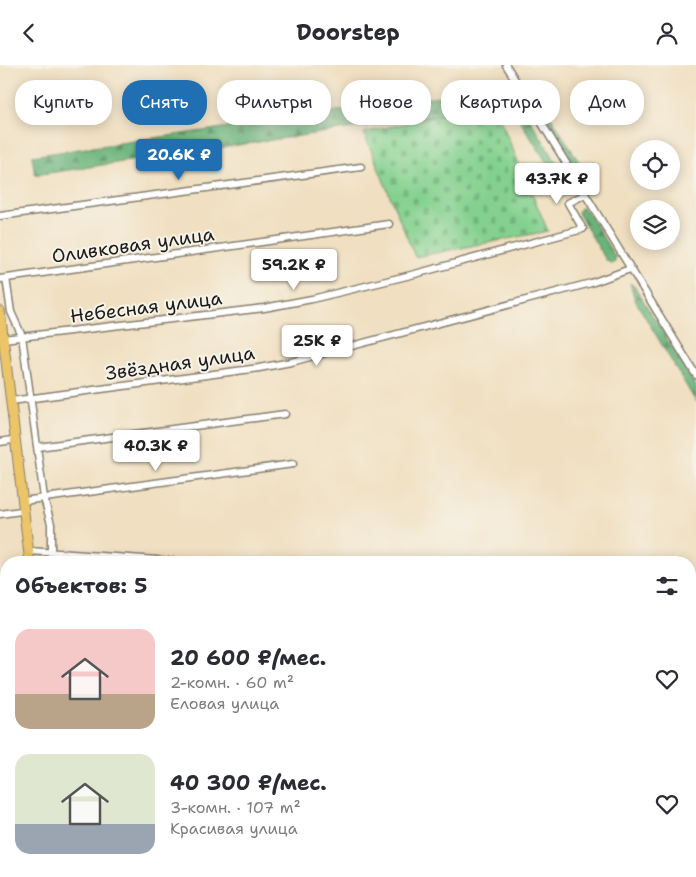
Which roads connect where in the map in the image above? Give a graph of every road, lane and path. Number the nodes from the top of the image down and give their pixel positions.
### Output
1 (506, 65) edge
2 (361, 167) dead end
3 (584, 195) junction
4 (0, 216) edge
5 (389, 224) dead end
6 (630, 269) junction
7 (3, 279) edge
8 (0, 311) edge
9 (22, 337) junction
10 (2, 340) edge
11 (2, 369) edge
12 (696, 375) edge
13 (29, 399) junction
14 (11, 401) junction
15 (285, 414) dead end
16 (12, 440) junction
17 (0, 441) edge
18 (38, 447) junction
19 (293, 464) dead end
20 (44, 498) junction
21 (23, 501) junction
22 (21, 511) junction
23 (0, 514) edge
24 (29, 551) junction
25 (52, 553) junction
26 (27, 556) edge
27 (29, 556) edge
28 (97, 556) edge

1 - 3 street
2 - 4 street
3 - 6 street
3 - 9 street, Небесная улица
5 - 7 street, Оливковая улица
6 - 12 street
6 - 13 street, Звёздная улица
7 - 9 street
8 - 10 main road
9 - 10 street, Небесная улица
9 - 13 street
10 - 11 main road
10 - 14 main road
11 - 16 main road
13 - 14 street, Звёздная улица
13 - 18 street
14 - 21 main road
15 - 18 street
16 - 17 street
16 - 22 main road
18 - 20 street
19 - 20 street
20 - 21 street
20 - 25 street
21 - 24 main road
22 - 23 street
22 - 26 main road
24 - 25 street
24 - 27 main road
25 - 28 street

